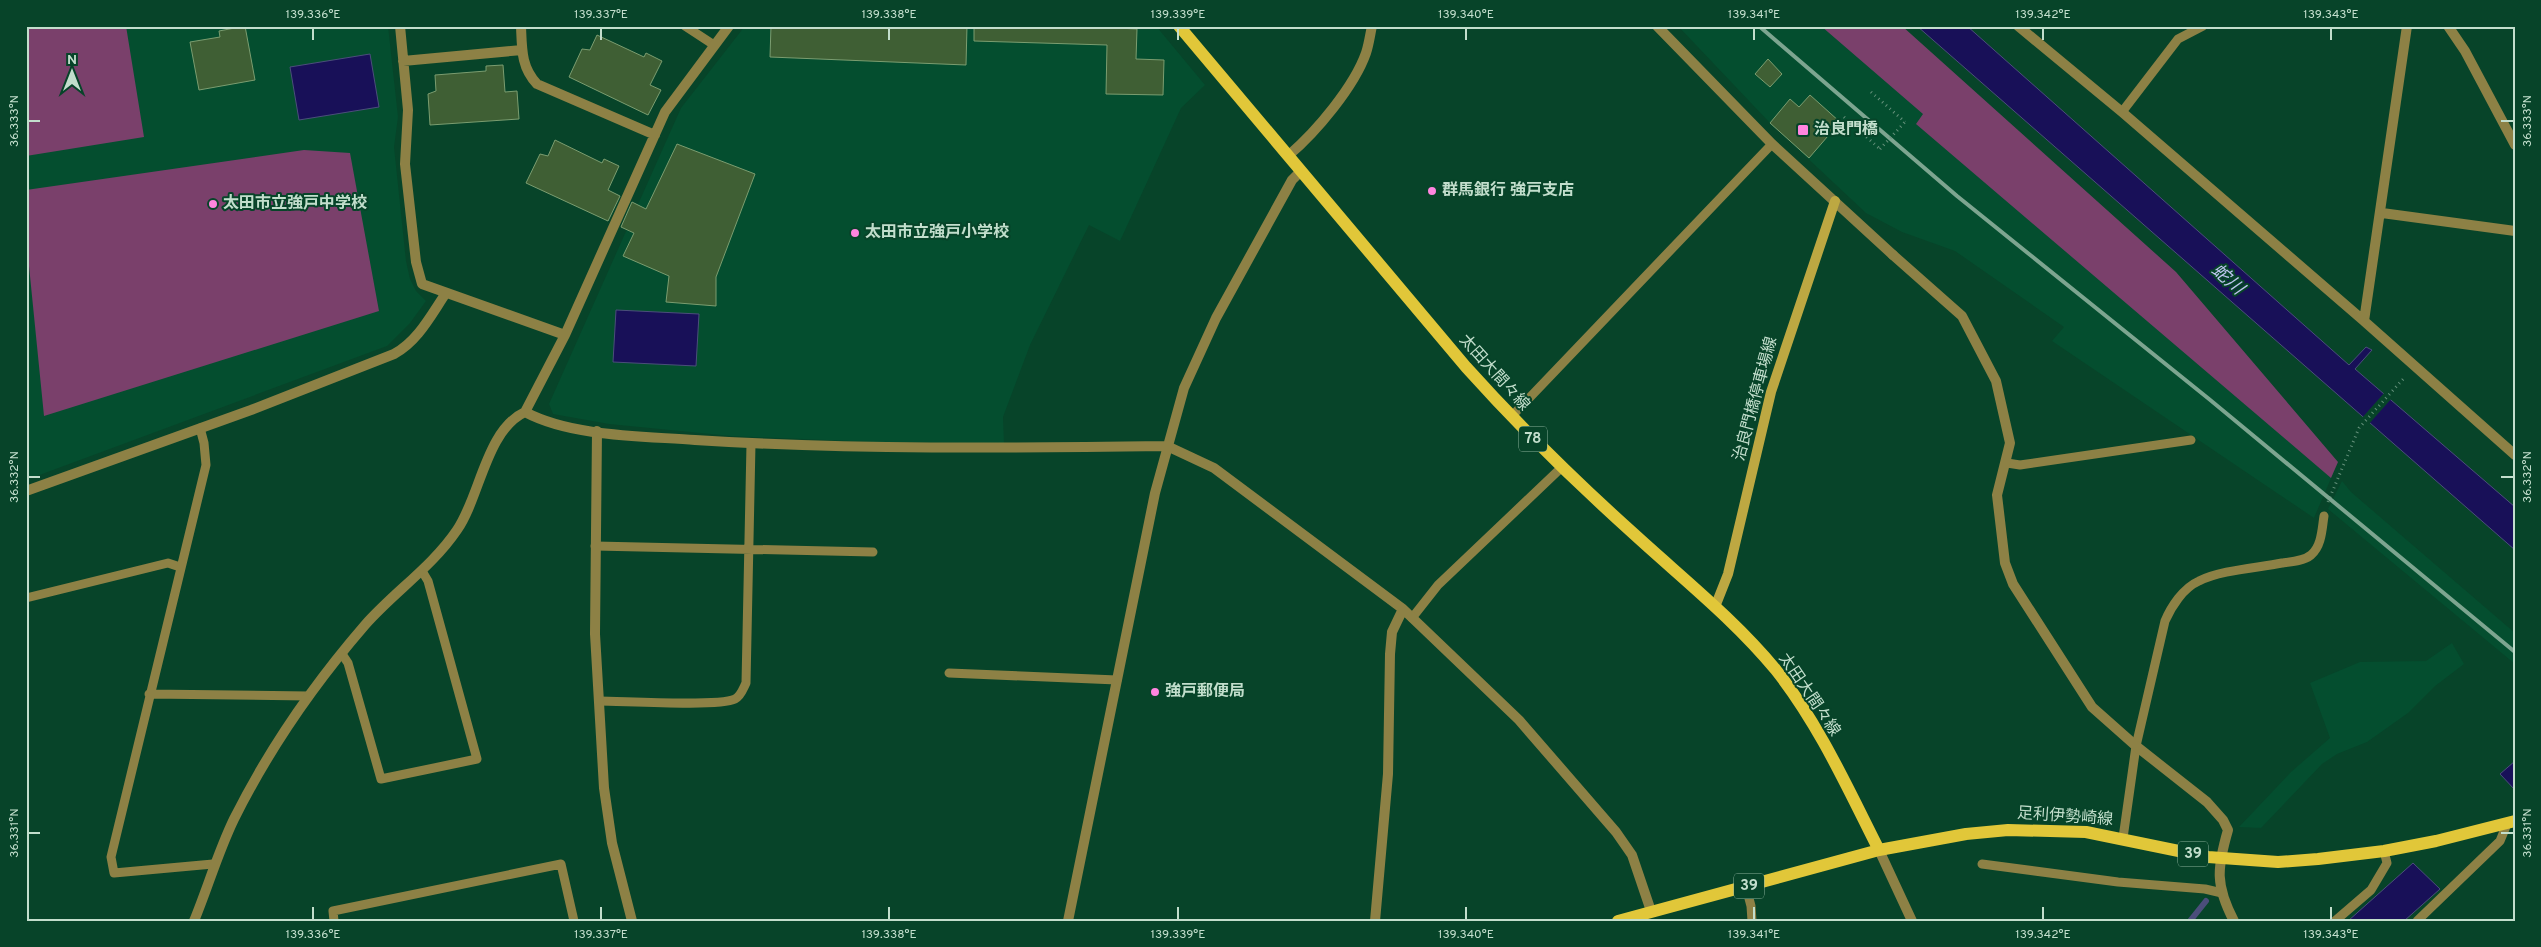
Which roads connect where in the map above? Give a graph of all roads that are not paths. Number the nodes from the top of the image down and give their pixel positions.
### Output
1 (400, 26) edge
2 (521, 26) edge
3 (685, 26) edge
4 (729, 26) edge
5 (1179, 26) edge
6 (1372, 26) edge
7 (1657, 26) edge
8 (2018, 26) edge
9 (2203, 26) edge
10 (2407, 26) edge
11 (2448, 26) edge
12 (714, 45) junction
13 (522, 50) junction
14 (403, 61) junction
15 (2122, 112) junction
16 (654, 135) junction
17 (1772, 144) junction
18 (2515, 145) edge
19 (1289, 155) junction
20 (1302, 171) junction
21 (1835, 201) junction
22 (2382, 213) junction
23 (2515, 232) edge
24 (446, 293) junction
25 (2364, 322) junction
26 (566, 335) junction
27 (525, 412) junction
28 (1511, 417) junction
29 (200, 428) junction
30 (597, 431) junction
31 (2190, 440) dead end
32 (751, 444) junction
33 (1167, 446) junction
34 (2515, 455) edge
35 (2007, 463) junction
36 (1561, 468) junction
37 (26, 491) edge
38 (2324, 516) road end
39 (595, 546) junction
40 (749, 549) junction
41 (873, 552) dead end
42 (180, 567) junction
43 (422, 571) junction
44 (26, 598) edge
45 (1715, 607) junction
46 (1403, 609) junction
47 (1412, 618) junction
48 (342, 654) junction
49 (949, 674) dead end
50 (1117, 680) junction
51 (149, 694) junction
52 (310, 696) junction
53 (599, 701) junction
54 (2136, 746) junction
55 (2511, 822) edge
56 (2123, 838) junction
57 (1880, 850) junction
58 (2384, 851) junction
59 (2220, 858) junction
60 (214, 864) junction
61 (1982, 864) dead end
62 (1746, 886) junction
63 (2222, 893) junction
64 (1651, 912) junction
65 (2421, 919) edge
66 (194, 921) edge
67 (334, 921) edge
68 (574, 921) edge
69 (632, 921) edge
70 (1068, 921) edge
71 (1375, 921) edge
72 (1619, 921) edge
73 (1752, 921) edge
74 (1912, 921) edge
75 (2234, 921) edge
76 (2335, 921) edge

1 - 14 street
2 - 13 street
3 - 12 lane
4 - 12 street
5 - 19 main road, 太田大間々線 / 78
6 - 19 street
7 - 17 street
8 - 15 street
9 - 15 lane
10 - 22 street
11 - 18 street
12 - 16 street
13 - 14 street
13 - 16 street
14 - 24 street
15 - 25 street
16 - 26 street
17 - 21 street
17 - 28 lane
19 - 20 main road, 太田大間々線 / 78
20 - 28 main road, 太田大間々線 / 78
20 - 33 street
21 - 35 street
21 - 45 main road, 治良門橋停車場線
22 - 23 street
22 - 25 street
24 - 26 street
24 - 29 street
25 - 34 street
26 - 27 street
27 - 30 street
27 - 43 street
28 - 36 main road, 太田大間々線 / 78
29 - 37 street
29 - 42 lane
30 - 32 street
30 - 39 street
31 - 35 lane
32 - 33 street
32 - 40 lane
33 - 46 street
33 - 50 street
35 - 54 street
36 - 45 main road, 太田大間々線 / 78
36 - 47 lane
38 - 54 lane
39 - 40 lane
39 - 53 street
40 - 41 lane
40 - 53 lane
42 - 44 lane
42 - 51 lane
43 - 48 street
43 - 48 lane
45 - 57 main road, 太田大間々線 / 78
46 - 47 street
46 - 71 street
47 - 64 street
48 - 52 street
49 - 50 lane
50 - 70 street
51 - 52 lane
51 - 60 lane
52 - 60 street
53 - 69 street
54 - 56 lane
54 - 59 street
55 - 58 main road, 足利伊勢崎線 / 39
55 - 65 lane
56 - 57 main road, 足利伊勢崎線 / 39
56 - 59 main road, 足利伊勢崎線 / 39
57 - 62 main road, 足利伊勢崎線 / 39
57 - 74 street
58 - 59 main road, 足利伊勢崎線 / 39
58 - 76 lane
59 - 63 street
60 - 66 street
61 - 63 lane
62 - 64 main road, 足利伊勢崎線 / 39
62 - 73 lane
63 - 75 street
64 - 72 main road, 足利伊勢崎線 / 39
67 - 68 lane

